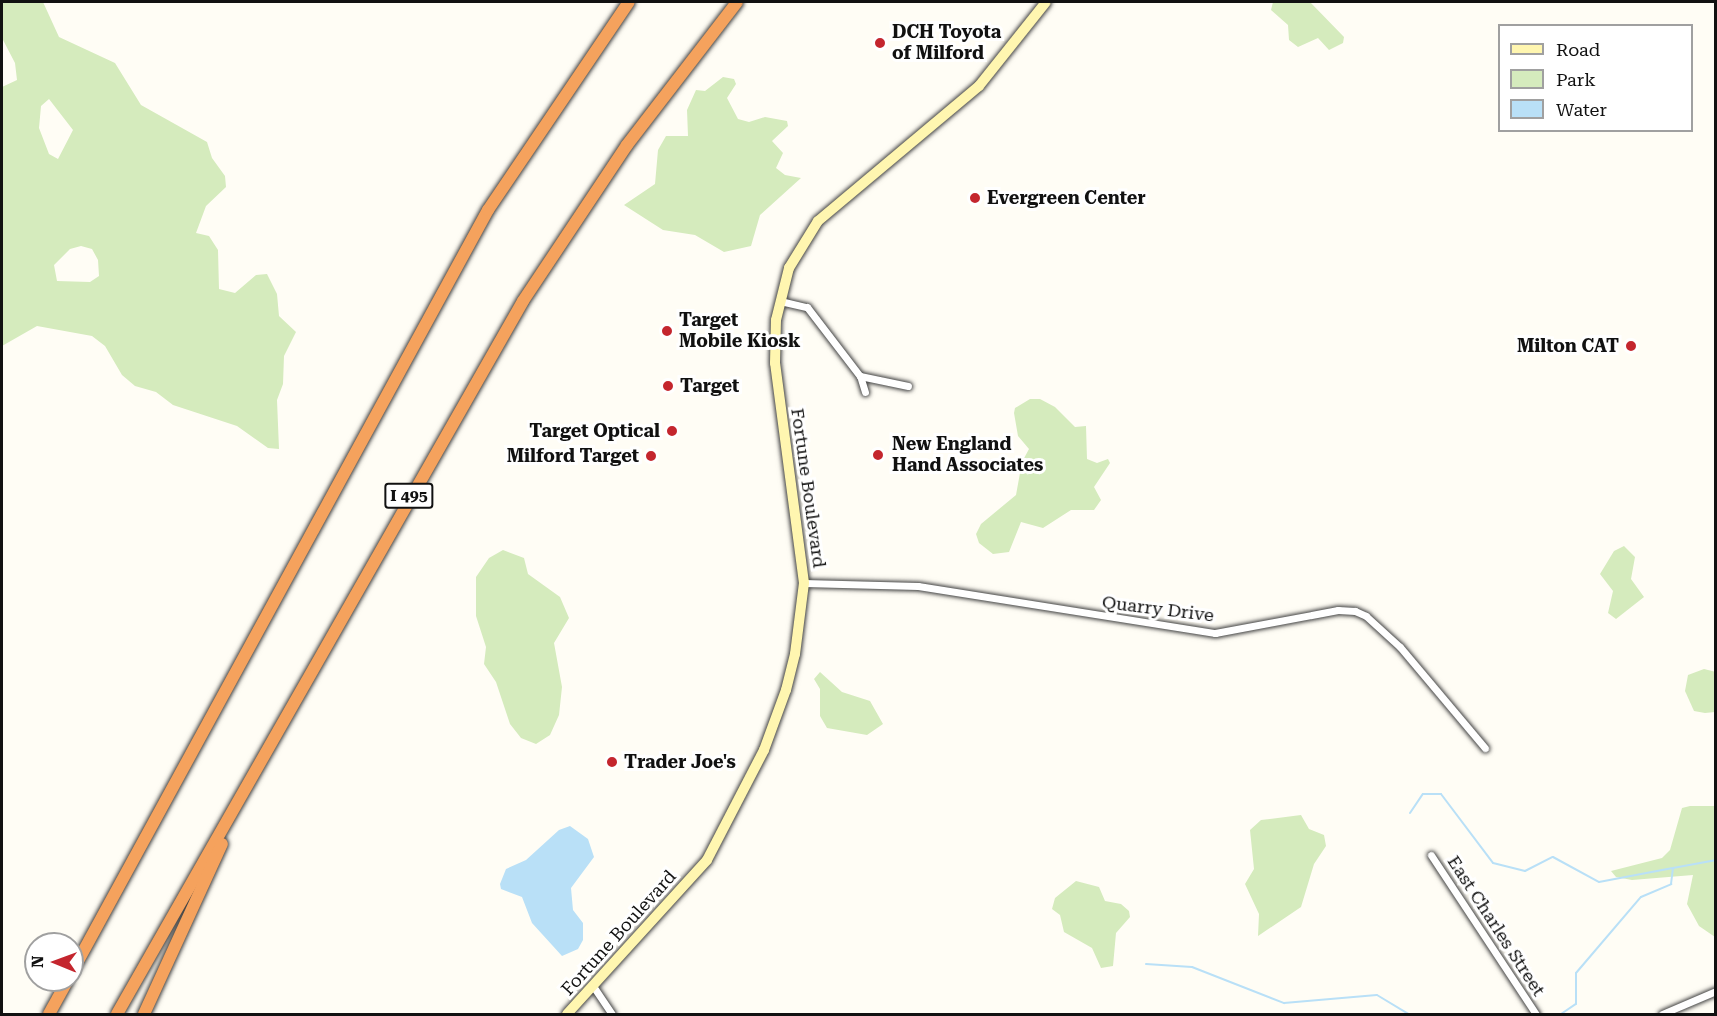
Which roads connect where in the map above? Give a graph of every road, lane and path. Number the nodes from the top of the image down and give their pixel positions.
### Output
1 (628, 2) edge
2 (737, 2) edge
3 (1046, 2) edge
4 (780, 301) junction
5 (861, 376) junction
6 (909, 386) dead end
7 (865, 392) dead end
8 (804, 583) junction
9 (1485, 748) dead end
10 (261, 760) junction
11 (1431, 855) dead end
12 (84, 950) edge
13 (593, 986) junction
14 (1716, 991) edge
15 (61, 992) edge
16 (49, 1014) edge
17 (117, 1014) edge
18 (144, 1014) edge
19 (567, 1014) edge
20 (612, 1014) edge
21 (1536, 1014) edge
22 (1662, 1014) edge

1 - 12 highway
2 - 10 highway, I 495
3 - 4 main road, Fortune Boulevard
4 - 5 street
4 - 8 main road, Fortune Boulevard
5 - 6 street
5 - 7 street
8 - 9 street, Quarry Drive
8 - 13 main road, Fortune Boulevard
10 - 17 highway, I 495
10 - 18 highway
11 - 21 street, East Charles Street
13 - 19 main road, Fortune Boulevard
13 - 20 street
14 - 22 street
15 - 16 highway

